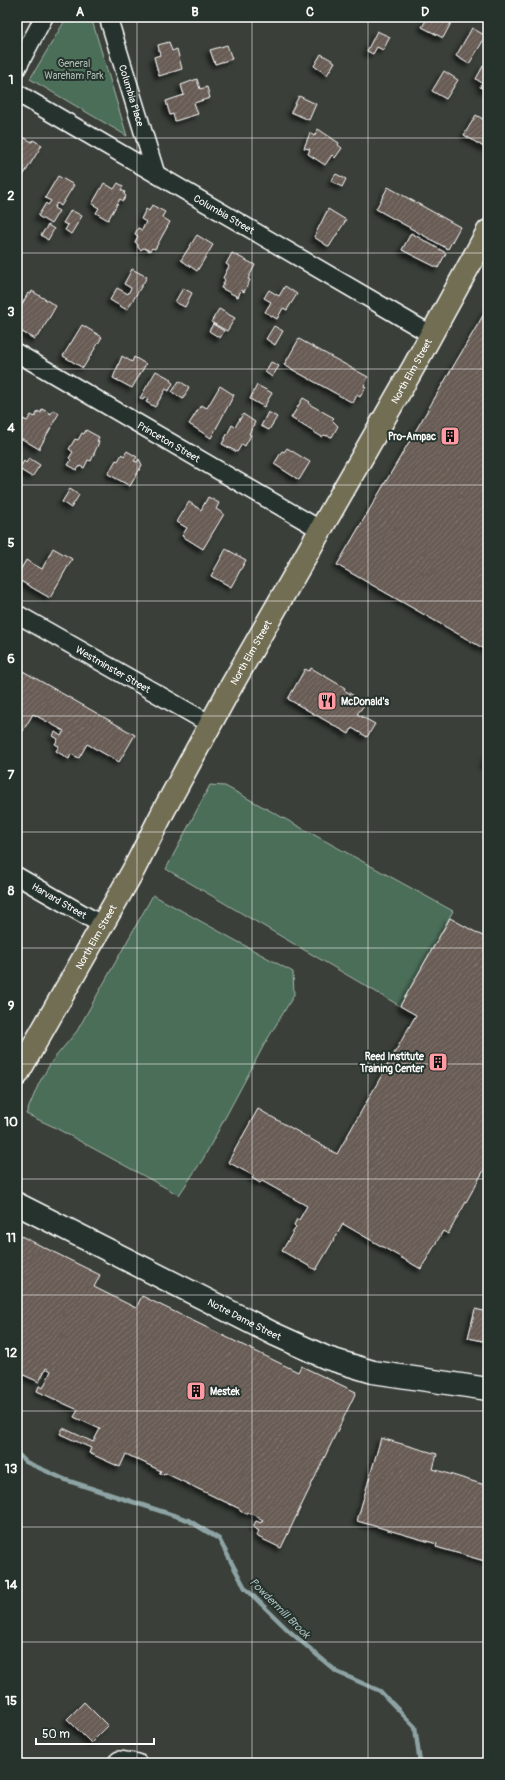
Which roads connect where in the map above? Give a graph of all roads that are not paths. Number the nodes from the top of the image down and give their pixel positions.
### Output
1 (44, 17) edge
2 (108, 17) edge
3 (17, 68) edge
4 (17, 93) edge
5 (156, 174) junction
6 (488, 231) edge
7 (432, 335) junction
8 (17, 354) edge
9 (321, 530) junction
10 (17, 614) edge
11 (210, 724) junction
12 (17, 876) edge
13 (102, 925) junction
14 (17, 1075) edge
15 (17, 1204) edge
16 (488, 1389) edge
17 (118, 1762) edge
18 (138, 1763) edge

1 - 3 street
2 - 5 street, Columbia Place
4 - 5 street, Columbia Street
5 - 7 street, Columbia Street
6 - 7 highway, North Elm Street
7 - 9 highway, North Elm Street
8 - 9 street, Princeton Street
9 - 11 highway, North Elm Street
10 - 11 street, Westminster Street
11 - 13 highway, North Elm Street
12 - 13 street, Harvard Street
13 - 14 highway, North Elm Street
15 - 16 main road, Notre Dame Street
17 - 18 street

